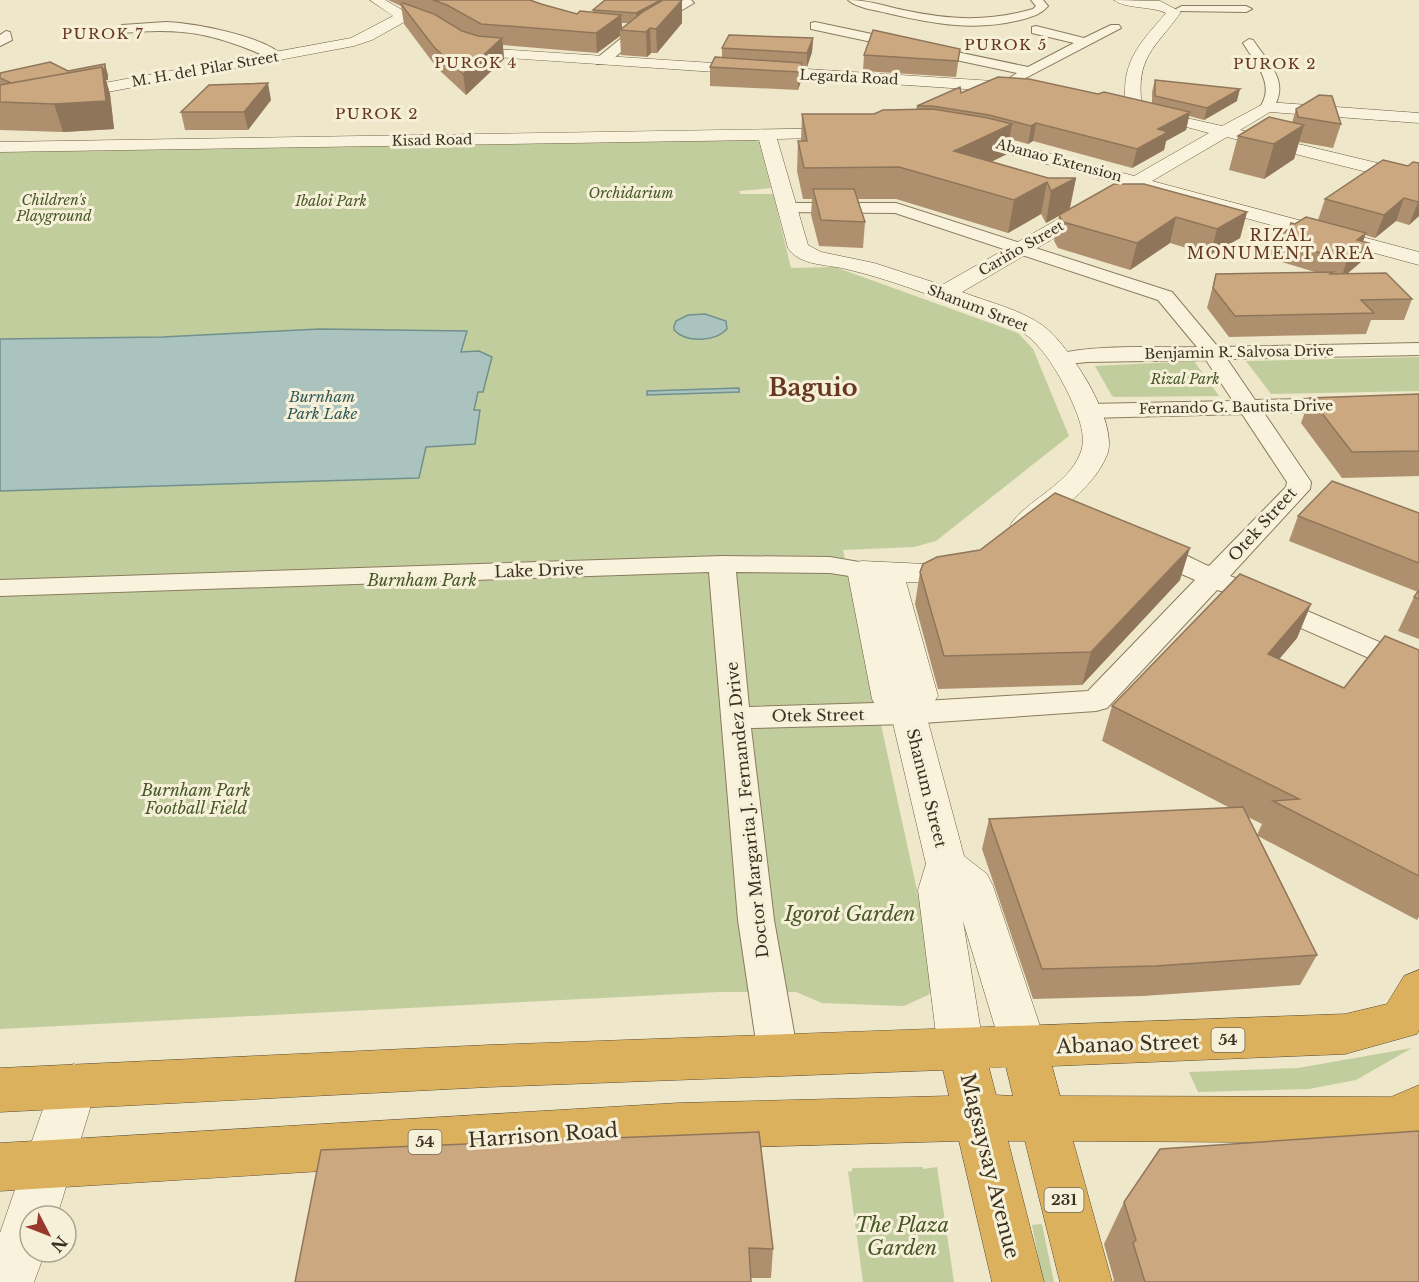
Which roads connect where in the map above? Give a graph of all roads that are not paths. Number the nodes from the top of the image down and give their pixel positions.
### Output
1 (377, 0) edge
2 (685, 0) edge
3 (854, 0) edge
4 (1037, 0) edge
5 (1121, 0) edge
6 (1211, 0) edge
7 (1171, 9) edge
8 (1246, 9) dead end
9 (404, 16) junction
10 (1207, 22) dead end
11 (973, 23) junction
12 (814, 26) dead end
13 (617, 28) edge
14 (1115, 28) dead end
15 (122, 29) dead end
16 (639, 30) junction
17 (1036, 30) dead end
18 (1085, 42) junction
19 (1249, 43) dead end
20 (926, 51) junction
21 (278, 56) junction
22 (603, 61) junction
23 (1027, 71) junction
24 (979, 85) junction
25 (1007, 86) junction
26 (1036, 89) edge
27 (948, 98) edge
28 (0, 99) edge
29 (22, 103) junction
30 (1114, 105) edge
31 (0, 107) edge
32 (1267, 107) junction
33 (1134, 110) junction
34 (1419, 118) edge
35 (1222, 131) junction
36 (766, 133) junction
37 (865, 133) edge
38 (947, 137) edge
39 (0, 147) edge
40 (1419, 179) edge
41 (1130, 184) junction
42 (788, 208) junction
43 (1282, 226) junction
44 (1021, 248) junction
45 (1419, 259) edge
46 (1419, 270) edge
47 (944, 294) junction
48 (1419, 349) edge
49 (1212, 352) junction
50 (1060, 359) junction
51 (1419, 403) edge
52 (1250, 406) junction
53 (1089, 411) junction
54 (1130, 541) edge
55 (722, 564) junction
56 (875, 571) junction
57 (1214, 578) junction
58 (0, 588) edge
59 (1419, 670) edge
60 (908, 713) junction
61 (735, 718) junction
62 (946, 864) junction
63 (1419, 989) edge
64 (1024, 1047) junction
65 (961, 1050) junction
66 (778, 1055) junction
67 (74, 1086) junction
68 (0, 1090) edge
69 (1419, 1107) edge
70 (978, 1118) junction
71 (1043, 1119) junction
72 (24, 1166) edge
73 (30, 1204) edge
74 (18, 1254) edge
75 (1016, 1277) edge
76 (8, 1282) edge
77 (1086, 1282) edge

1 - 9 street, Legarda Road
2 - 16 street
3 - 11 street
4 - 11 street
5 - 7 street
6 - 7 street
7 - 8 street
7 - 10 street
7 - 33 street
9 - 21 street, M. H. del Pilar Street
9 - 22 street, Legarda Road
11 - 20 street
12 - 20 street
13 - 16 street
14 - 18 street
15 - 21 street
16 - 22 street
17 - 18 street
18 - 23 street
19 - 32 street
20 - 23 street
21 - 29 street, M. H. del Pilar Street
22 - 24 street, Legarda Road
23 - 25 street
24 - 25 street, Legarda Road
24 - 27 street
25 - 26 street, Legarda Road
28 - 29 street
29 - 31 street, M. H. del Pilar Street
30 - 33 street
32 - 34 street
32 - 35 street, Cariño Street
33 - 35 street
35 - 40 street
35 - 41 street, Cariño Street
36 - 37 street, Kisad Road
36 - 39 street, Kisad Road
36 - 42 street, Shanum Street
38 - 41 street, Abanao Extension
41 - 43 street, Abanao Extension
41 - 44 street, Cariño Street
42 - 44 street, Otek Street
42 - 47 street, Shanum Street
43 - 45 street, Abanao Extension
43 - 46 street, Abanao Extension
44 - 47 street, Cariño Street
44 - 49 street, Otek Street
47 - 50 street, Shanum Street
48 - 49 street, Benjamin R. Salvosa Drive
49 - 50 street, Benjamin R. Salvosa Drive
49 - 52 street, Otek Street
50 - 53 street, Shanum Street
51 - 52 street, Fernando G. Bautista Drive
52 - 53 street, Fernando G. Bautista Drive
52 - 57 street, Otek Street
53 - 56 street, Shanum Street
54 - 57 street
55 - 56 street, Lake Drive
55 - 58 street, Lake Drive
55 - 61 street, Doctor Margarita J. Fernandez Drive
56 - 60 street, Shanum Street
57 - 59 street
57 - 60 street, Otek Street
60 - 61 street, Otek Street
60 - 62 street, Shanum Street
61 - 66 street, Doctor Margarita J. Fernandez Drive
62 - 64 street, Shanum Street
62 - 65 street, Shanum Street
63 - 64 highway, Abanao Street / 54
64 - 65 highway, Abanao Street / 54
64 - 71 highway, 231
65 - 66 highway, 54
65 - 70 highway, Magsaysay Avenue
66 - 67 highway, 54
67 - 68 highway, 54
67 - 72 street
69 - 71 highway, 54
70 - 71 highway, 54
70 - 72 highway, Harrison Road / 54
70 - 75 highway, Magsaysay Avenue
71 - 77 highway, 231
72 - 73 street
74 - 76 street

